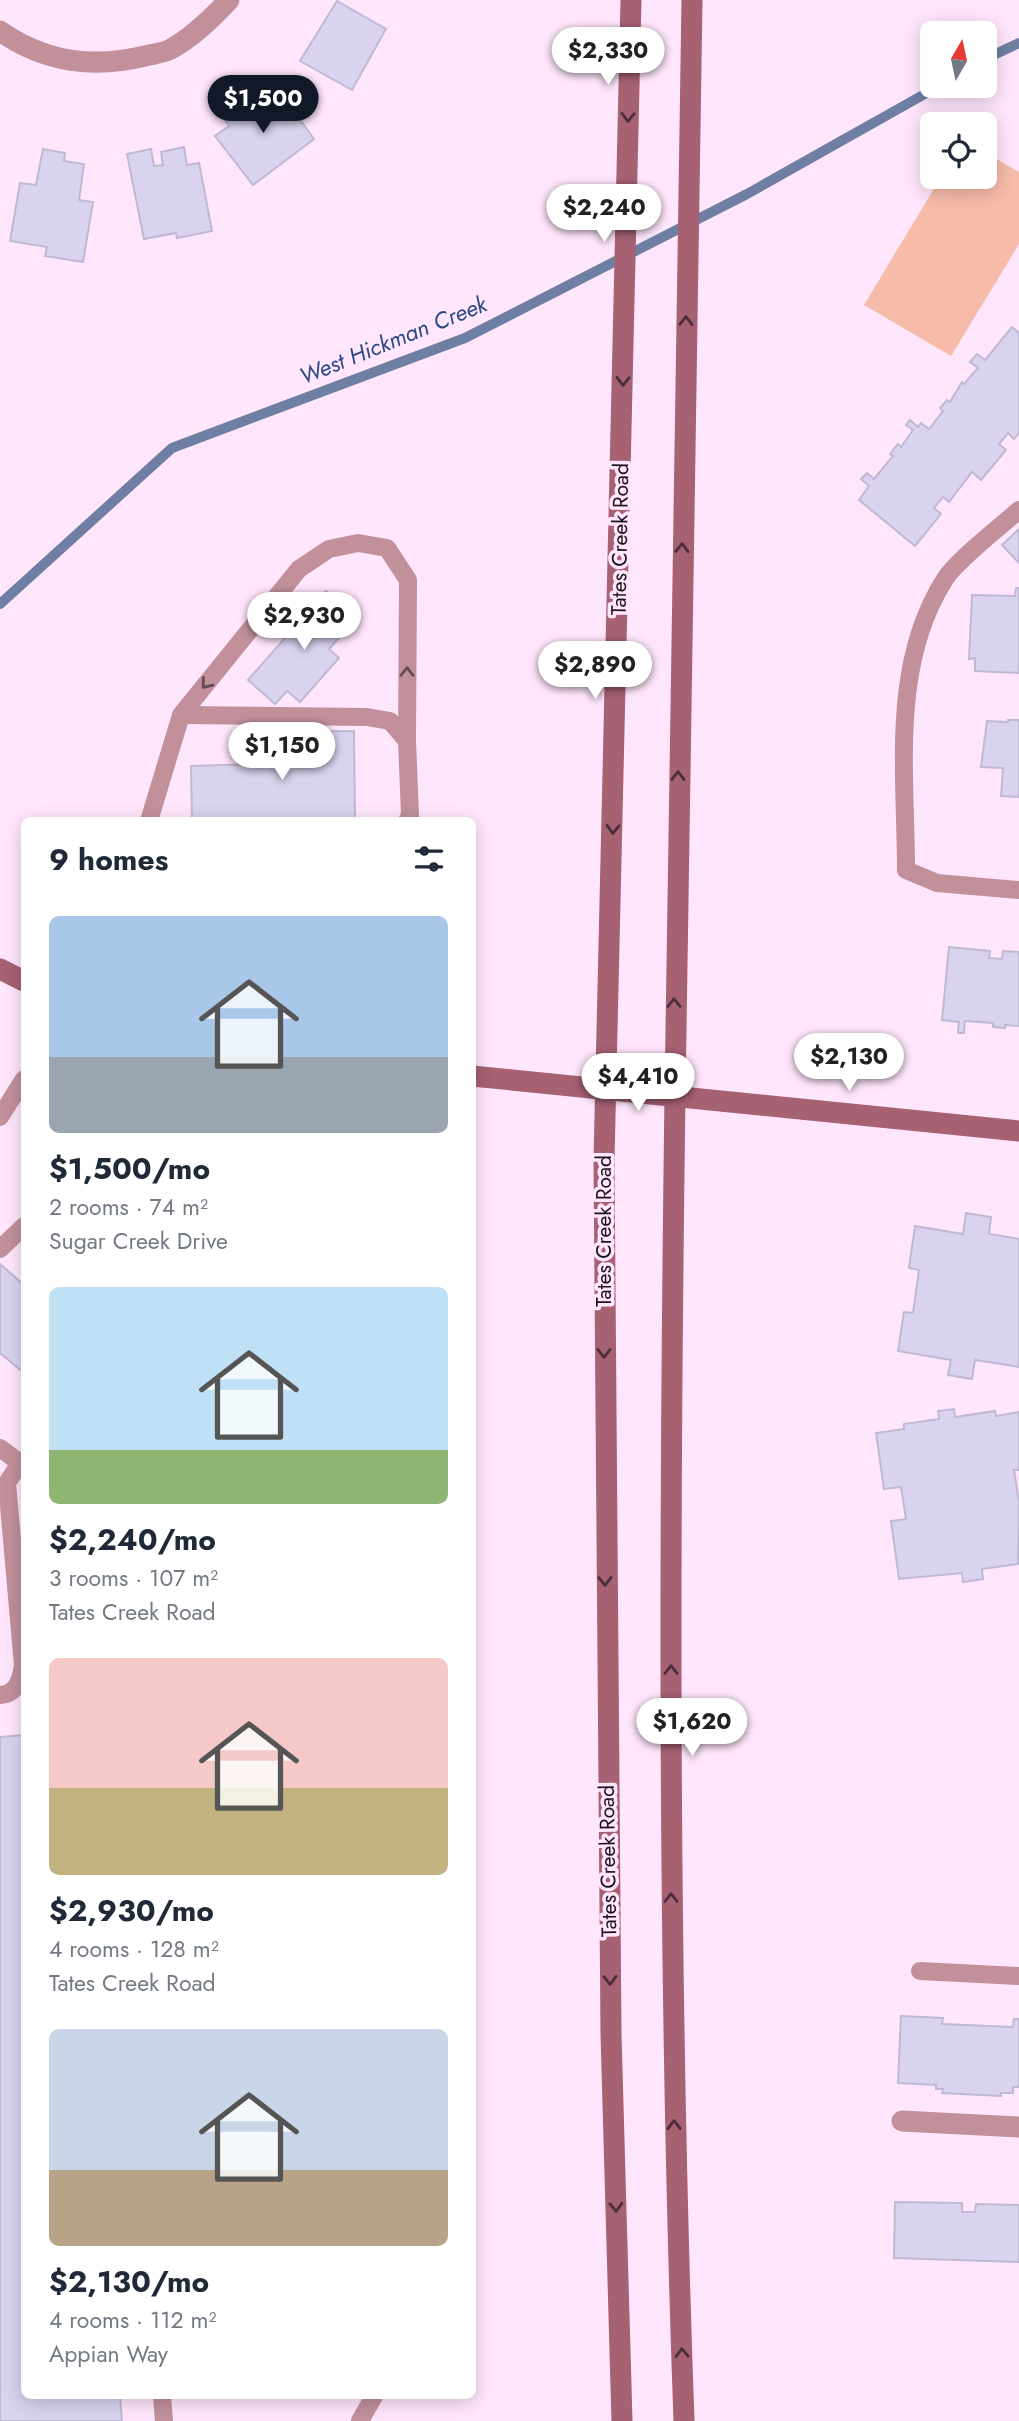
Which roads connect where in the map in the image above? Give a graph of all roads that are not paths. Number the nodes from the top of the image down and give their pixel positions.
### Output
1 (229, 0) edge
2 (631, 0) edge
3 (692, 0) edge
4 (0, 31) edge
5 (1019, 510) edge
6 (181, 715) junction
7 (407, 741) junction
8 (150, 817) edge
9 (409, 817) edge
10 (1019, 890) edge
11 (0, 969) edge
12 (21, 980) edge
13 (476, 1076) edge
14 (21, 1084) edge
15 (605, 1089) junction
16 (675, 1096) junction
17 (0, 1117) edge
18 (1019, 1131) edge
19 (21, 1229) edge
20 (0, 1249) edge
21 (0, 1448) edge
22 (21, 1463) edge
23 (21, 1465) edge
24 (21, 1641) edge
25 (21, 1676) edge
26 (0, 1695) edge
27 (920, 1970) dead end
28 (1019, 1976) edge
29 (902, 2121) dead end
30 (1019, 2127) edge
31 (162, 2399) edge
32 (372, 2399) edge
33 (164, 2421) edge
34 (360, 2421) edge
35 (622, 2421) edge
36 (684, 2421) edge

1 - 4 street
2 -> 15 main road, Tates Creek Road
16 -> 3 main road
5 - 10 lane
6 - 7 lane
7 -> 6 lane
6 - 8 lane
7 - 9 lane
11 - 12 main road
13 - 15 main road
14 - 17 lane
15 - 16 main road
15 -> 35 main road, Tates Creek Road
16 - 18 main road
36 -> 16 main road
19 - 20 lane
21 - 22 lane
23 - 24 lane
25 - 26 lane
27 - 28 lane
29 - 30 street
31 - 33 lane
32 - 34 lane

